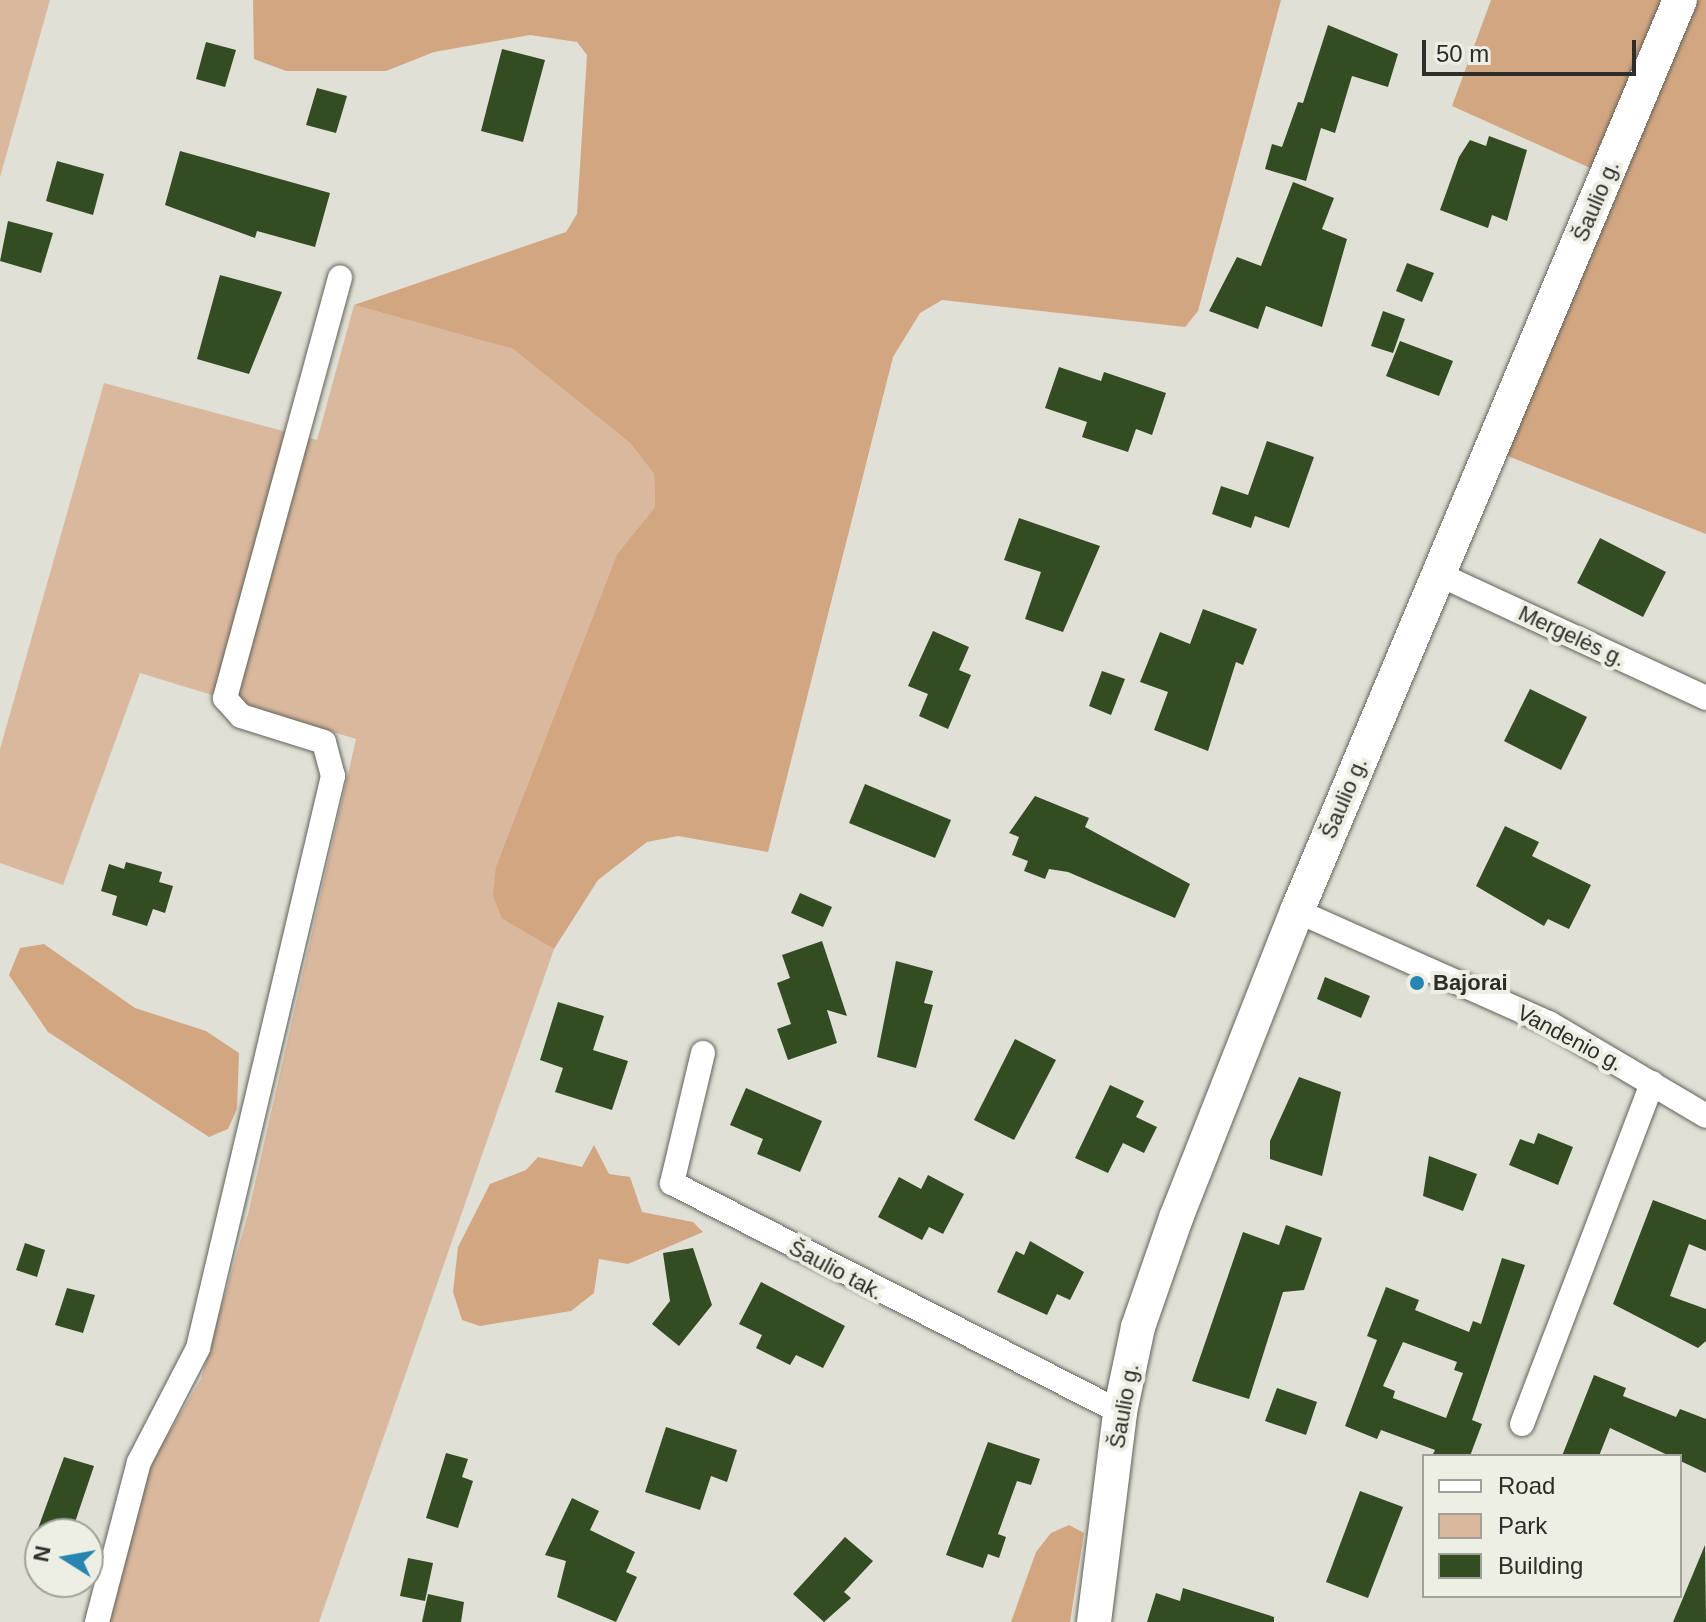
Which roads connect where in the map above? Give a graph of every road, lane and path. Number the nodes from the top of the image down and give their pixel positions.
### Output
1 (1680, 0) edge
2 (340, 277) dead end
3 (1438, 574) junction
4 (1706, 698) edge
5 (1297, 911) junction
6 (703, 1053) dead end
7 (1652, 1083) junction
8 (1706, 1116) edge
9 (1120, 1412) junction
10 (1522, 1424) dead end
11 (97, 1622) edge
12 (1094, 1622) edge

1 - 3 street, Šaulio g.
2 - 11 street
3 - 4 street, Mergelės g.
3 - 5 street, Šaulio g.
5 - 7 street, Vandenio g.
5 - 9 street, Šaulio g.
6 - 9 street, Šaulio tak.
7 - 8 street, Vandenio g.
7 - 10 street
9 - 12 street, Šaulio g.

